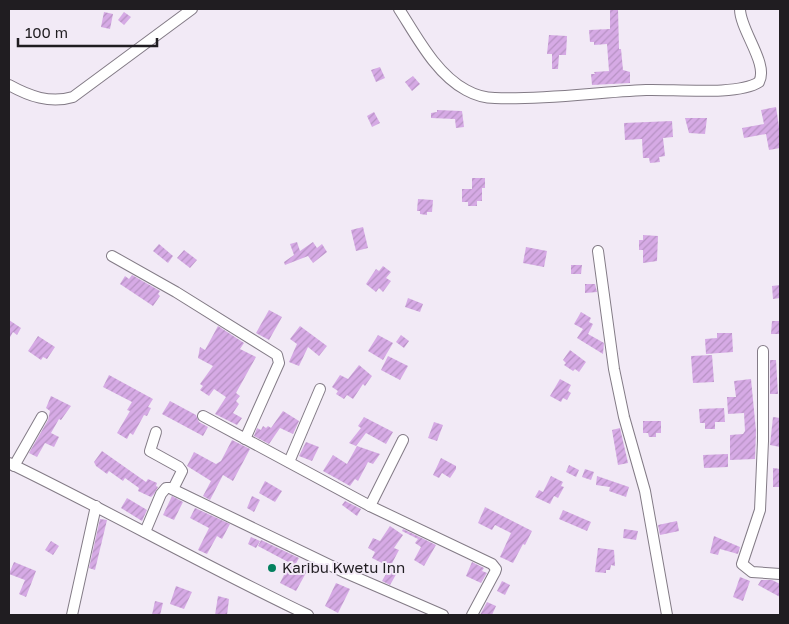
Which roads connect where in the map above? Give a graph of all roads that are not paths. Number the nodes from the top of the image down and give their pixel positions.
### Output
1 (192, 9) edge
2 (399, 9) edge
3 (740, 9) edge
4 (9, 85) edge
5 (598, 251) dead end
6 (112, 256) dead end
7 (763, 351) dead end
8 (320, 389) dead end
9 (203, 416) dead end
10 (42, 417) dead end
11 (156, 432) dead end
12 (245, 439) junction
13 (402, 440) dead end
14 (289, 462) junction
15 (12, 464) edge
16 (173, 489) junction
17 (96, 506) junction
18 (370, 506) junction
19 (145, 532) junction
20 (780, 574) edge
21 (72, 615) edge
22 (308, 615) edge
23 (443, 615) edge
24 (472, 615) edge
25 (667, 615) edge

1 - 4 street
2 - 3 street
5 - 25 street
6 - 12 street
7 - 20 street
8 - 14 street
9 - 12 street
10 - 15 street
11 - 16 street
12 - 14 street
13 - 18 street
14 - 18 street
15 - 17 street
16 - 19 street
16 - 23 street
17 - 19 street
17 - 21 street
18 - 24 street
19 - 22 street

